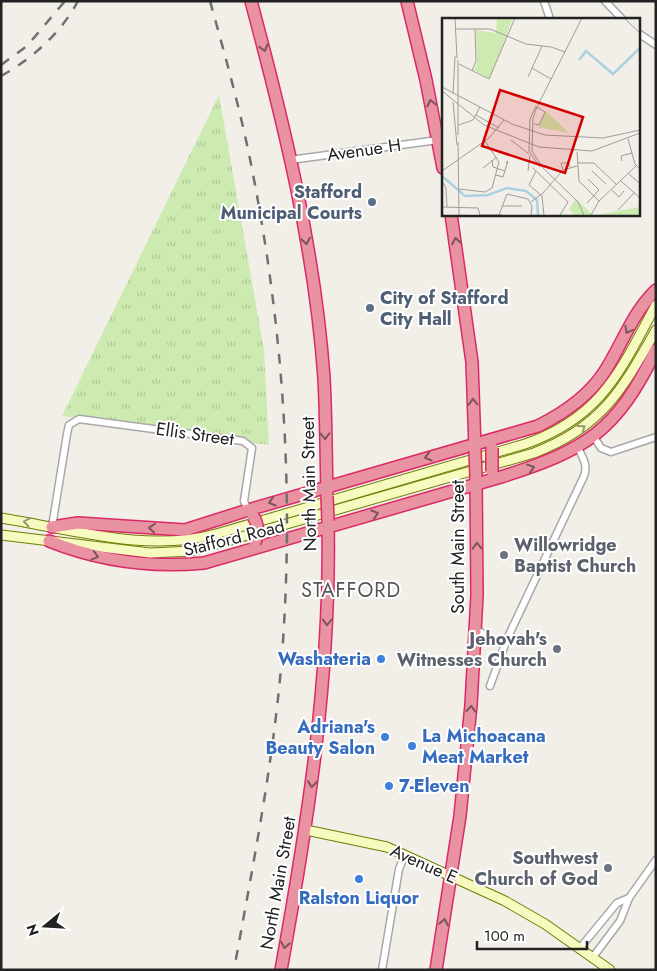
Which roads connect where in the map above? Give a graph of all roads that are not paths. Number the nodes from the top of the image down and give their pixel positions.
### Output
1 (251, 1) edge
2 (407, 1) edge
3 (544, 1) edge
4 (605, 1) edge
5 (550, 18) edge
6 (621, 18) edge
7 (640, 34) edge
8 (656, 45) edge
9 (438, 140) junction
10 (290, 160) junction
11 (442, 162) edge
12 (451, 215) edge
13 (656, 290) edge
14 (656, 305) edge
15 (656, 330) edge
16 (656, 350) edge
17 (594, 437) junction
18 (656, 437) edge
19 (499, 438) junction
20 (475, 447) junction
21 (578, 448) junction
22 (496, 474) junction
23 (476, 481) junction
24 (327, 491) junction
25 (250, 513) junction
26 (1, 518) edge
27 (328, 525) junction
28 (52, 527) junction
29 (1, 535) edge
30 (49, 541) junction
31 (253, 546) junction
32 (476, 629) junction
33 (507, 639) junction
34 (490, 686) dead end
35 (306, 830) junction
36 (405, 855) junction
37 (656, 860) edge
38 (451, 876) junction
39 (629, 898) junction
40 (580, 948) junction
41 (593, 957) junction
42 (281, 970) edge
43 (382, 970) edge
44 (436, 970) edge
45 (610, 970) edge

1 -> 10 highway, North Main Street
9 -> 2 highway
3 - 5 street
4 - 6 street
7 - 8 street
9 - 10 street, Avenue H
9 - 11 highway
10 -> 24 highway, North Main Street
20 -> 12 highway, South Main Street
13 -> 19 highway
14 - 28 main road, Stafford Road
30 -> 15 main road, Stafford Road
16 - 17 highway
17 - 18 street
17 - 21 highway
19 - 20 highway
19 - 22 highway, bridge
20 - 23 highway, South Main Street, bridge
20 -> 24 highway
22 -> 21 highway
21 - 33 street
22 - 23 highway
27 -> 23 highway
32 -> 23 highway, South Main Street
24 -> 25 highway
24 - 27 highway, North Main Street, bridge
25 -> 28 highway
25 - 28 street, Ellis Street
25 - 31 highway, bridge
28 -> 26 main road, Stafford Road
27 - 31 highway
27 -> 35 highway, North Main Street
29 - 30 main road, Stafford Road
30 -> 31 highway
32 - 33 street
38 -> 32 highway, South Main Street
33 - 34 street
35 - 36 main road, Avenue E
35 -> 42 highway, North Main Street
36 - 38 main road, Avenue E
36 - 43 street
37 - 39 street
38 - 40 main road, Avenue E
44 -> 38 highway, South Main Street
39 - 40 street
39 - 41 street
40 - 41 main road, Avenue E
41 - 45 main road, Avenue E

